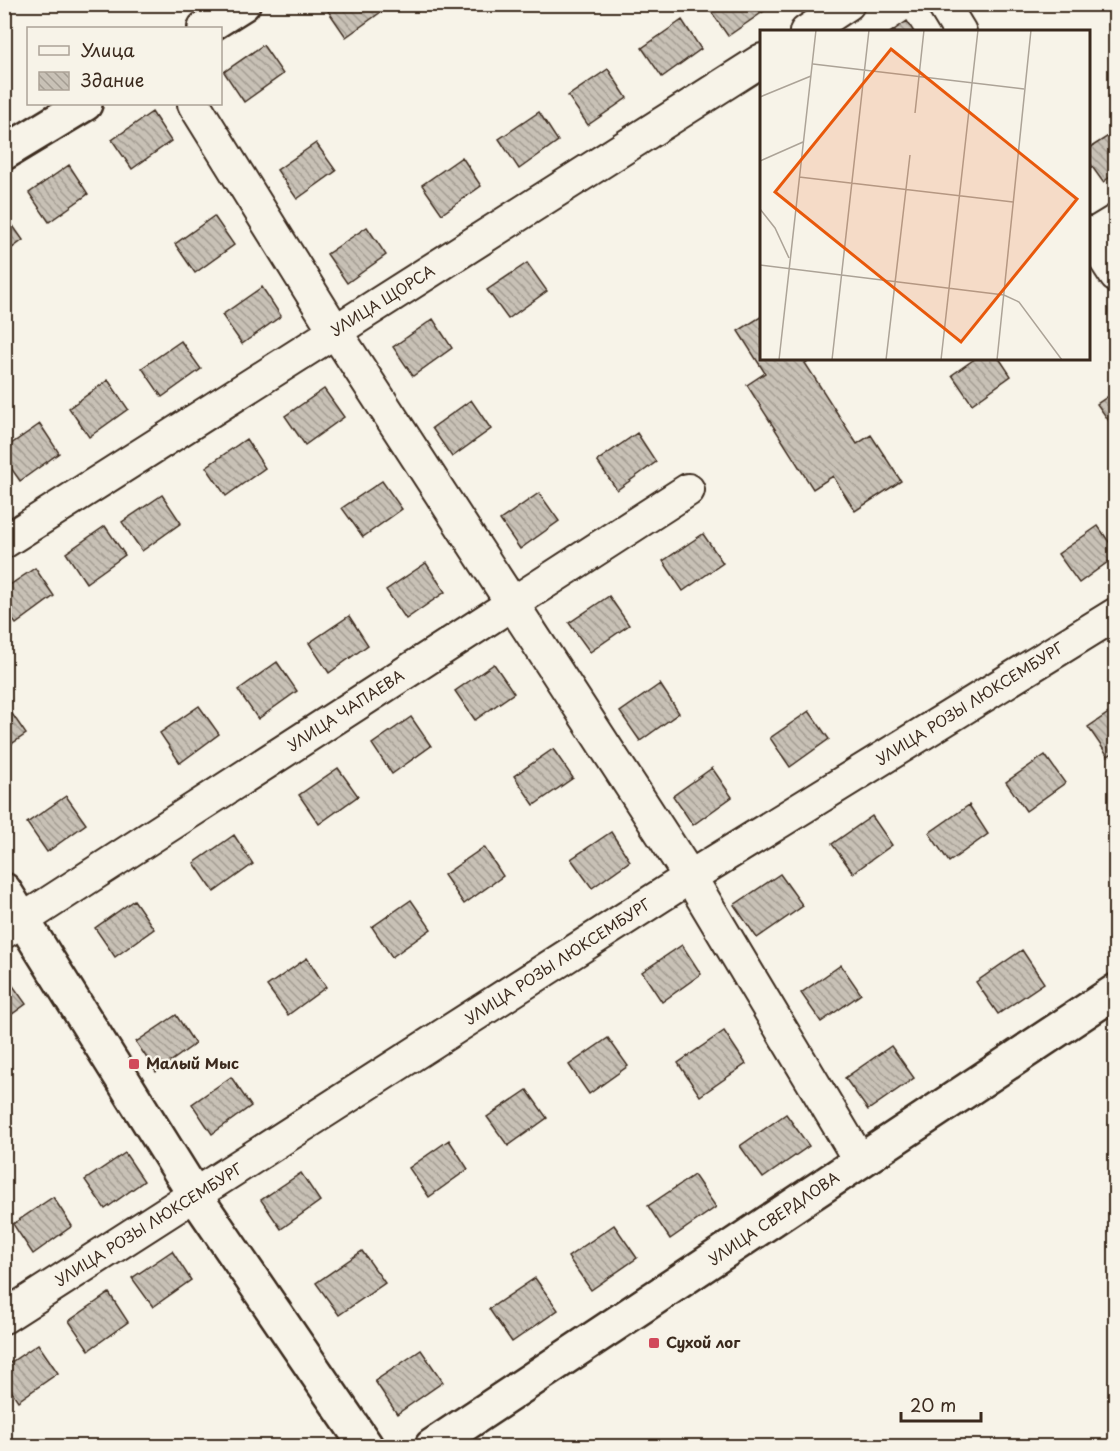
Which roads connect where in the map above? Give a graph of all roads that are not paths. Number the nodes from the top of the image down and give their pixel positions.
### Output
1 (243, 4) edge
2 (848, 4) edge
3 (943, 4) edge
4 (207, 27) edge
5 (809, 30) edge
6 (959, 30) edge
7 (760, 61) edge
8 (83, 105) edge
9 (195, 105) edge
10 (4, 153) edge
11 (1096, 232) edge
12 (1116, 276) edge
13 (335, 331) junction
14 (688, 490) dead end
15 (4, 542) edge
16 (510, 604) junction
17 (1116, 614) edge
18 (690, 877) junction
19 (4, 890) edge
20 (14, 926) edge
21 (1116, 991) edge
22 (860, 1161) junction
23 (196, 1197) junction
24 (4, 1317) edge
25 (366, 1446) edge
26 (432, 1446) edge

1 - 4 street
2 - 5 street
3 - 6 street
7 - 13 street, УЛИЦА ЩОРСА
8 - 10 street
9 - 13 street
11 - 12 street
13 - 15 street, УЛИЦА ЩОРСА
13 - 16 street
14 - 16 street, УЛИЦА ЧАПАЕВА
16 - 18 street
16 - 20 street, УЛИЦА ЧАПАЕВА
17 - 18 street, УЛИЦА РОЗЫ ЛЮКСЕМБУРГ
18 - 22 street
18 - 23 street, УЛИЦА РОЗЫ ЛЮКСЕМБУРГ
19 - 20 street
20 - 23 street
21 - 22 street, УЛИЦА СВЕРДЛОВА
22 - 26 street, УЛИЦА СВЕРДЛОВА
23 - 24 street, УЛИЦА РОЗЫ ЛЮКСЕМБУРГ
23 - 25 street

